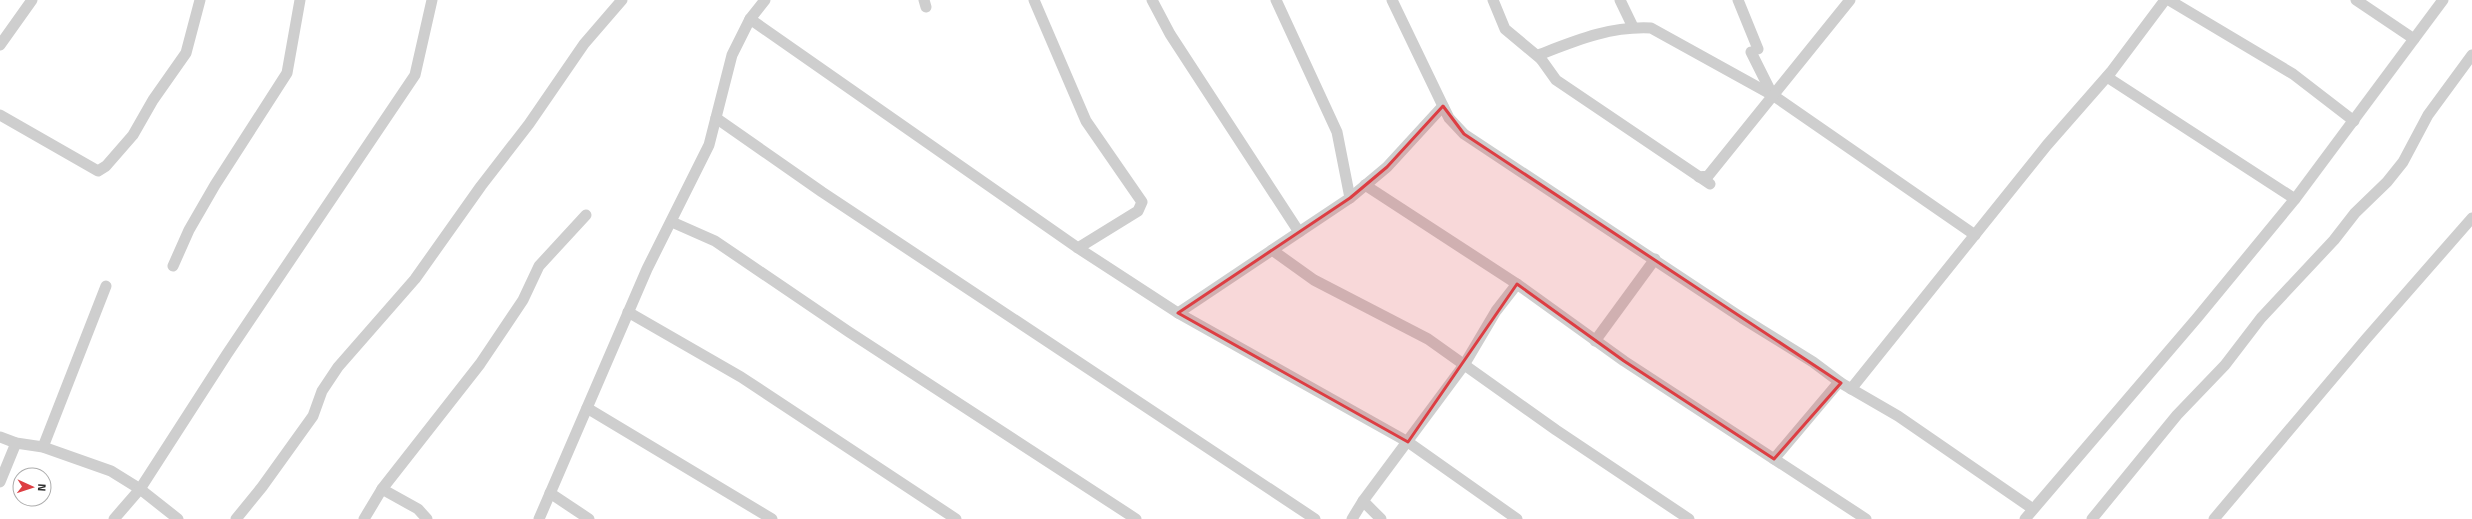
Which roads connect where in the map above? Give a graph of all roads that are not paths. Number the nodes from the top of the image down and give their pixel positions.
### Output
1 (32, 0) edge
2 (200, 0) edge
3 (300, 0) edge
4 (432, 0) edge
5 (622, 0) edge
6 (765, 0) edge
7 (1034, 0) edge
8 (1152, 0) edge
9 (1276, 0) edge
10 (1392, 0) edge
11 (1493, 0) edge
12 (1620, 0) edge
13 (1738, 0) edge
14 (2165, 0) edge
15 (2169, 0) edge
16 (2356, 0) edge
17 (2443, 0) edge
18 (1845, 2) edge
19 (750, 19) junction
20 (1633, 27) junction
21 (2414, 39) junction
22 (0, 45) edge
23 (2472, 56) edge
24 (1541, 59) junction
25 (2106, 78) junction
26 (1774, 96) junction
27 (1442, 106) junction
28 (0, 115) edge
29 (716, 118) junction
30 (2354, 120) junction
31 (1700, 177) junction
32 (1710, 184) dead end
33 (1365, 185) junction
34 (1350, 198) junction
35 (2295, 199) junction
36 (586, 215) dead end
37 (2472, 218) edge
38 (672, 222) junction
39 (1299, 232) junction
40 (1975, 235) junction
41 (1078, 248) junction
42 (1272, 250) junction
43 (1655, 259) junction
44 (173, 266) dead end
45 (1517, 284) junction
46 (106, 286) dead end
47 (628, 312) junction
48 (1178, 314) junction
49 (1596, 341) junction
50 (1464, 366) junction
51 (1841, 383) junction
52 (1851, 389) junction
53 (587, 408) junction
54 (0, 437) edge
55 (1408, 442) junction
56 (16, 443) junction
57 (43, 447) junction
58 (1774, 459) junction
59 (0, 482) edge
60 (140, 489) junction
61 (382, 489) junction
62 (550, 493) junction
63 (1363, 501) junction
64 (2034, 508) junction
65 (114, 519) edge
66 (178, 519) edge
67 (236, 519) edge
68 (364, 519) edge
69 (427, 519) edge
70 (539, 519) edge
71 (588, 519) edge
72 (772, 519) edge
73 (956, 519) edge
74 (1136, 519) edge
75 (1315, 519) edge
76 (1352, 519) edge
77 (1381, 519) edge
78 (1517, 519) edge
79 (1689, 519) edge
80 (1866, 519) edge
81 (2025, 519) edge
82 (2092, 519) edge
83 (2214, 519) edge

1 - 22 street
2 - 28 street
3 - 44 street
4 - 60 street
5 - 67 street
6 - 19 street
7 - 41 street
8 - 39 street
9 - 34 street
10 - 27 street
11 - 24 street
12 - 20 street
13 - 26 street
14 - 25 street
15 - 30 street
16 - 21 street
17 - 21 street
18 - 26 street
19 - 29 street
19 - 41 street
20 - 24 street
20 - 26 street
21 - 30 street
23 - 82 street
24 - 31 street
25 - 35 street
25 - 40 street
26 - 31 street
26 - 40 street
27 - 33 street
27 - 43 street
29 - 38 street
29 - 75 street
30 - 35 street
31 - 32 street
33 - 34 street
33 - 45 street
34 - 39 street
35 - 64 street
36 - 61 street
37 - 83 street
38 - 47 street
38 - 74 street
39 - 42 street
40 - 52 street
41 - 48 street
42 - 48 street
42 - 50 street
43 - 49 street
43 - 51 street
45 - 49 street
45 - 50 street
46 - 57 street
47 - 53 street
47 - 73 street
48 - 55 street
49 - 58 street
50 - 55 street
50 - 79 street
51 - 52 street
51 - 58 street
52 - 64 street
53 - 62 street
53 - 72 street
54 - 56 street
55 - 63 street
55 - 78 street
56 - 57 street
56 - 59 street
57 - 60 street
58 - 80 street
60 - 65 street
60 - 66 street
61 - 68 street
61 - 69 street
62 - 70 street
62 - 71 street
63 - 76 street
63 - 77 street
64 - 81 street

